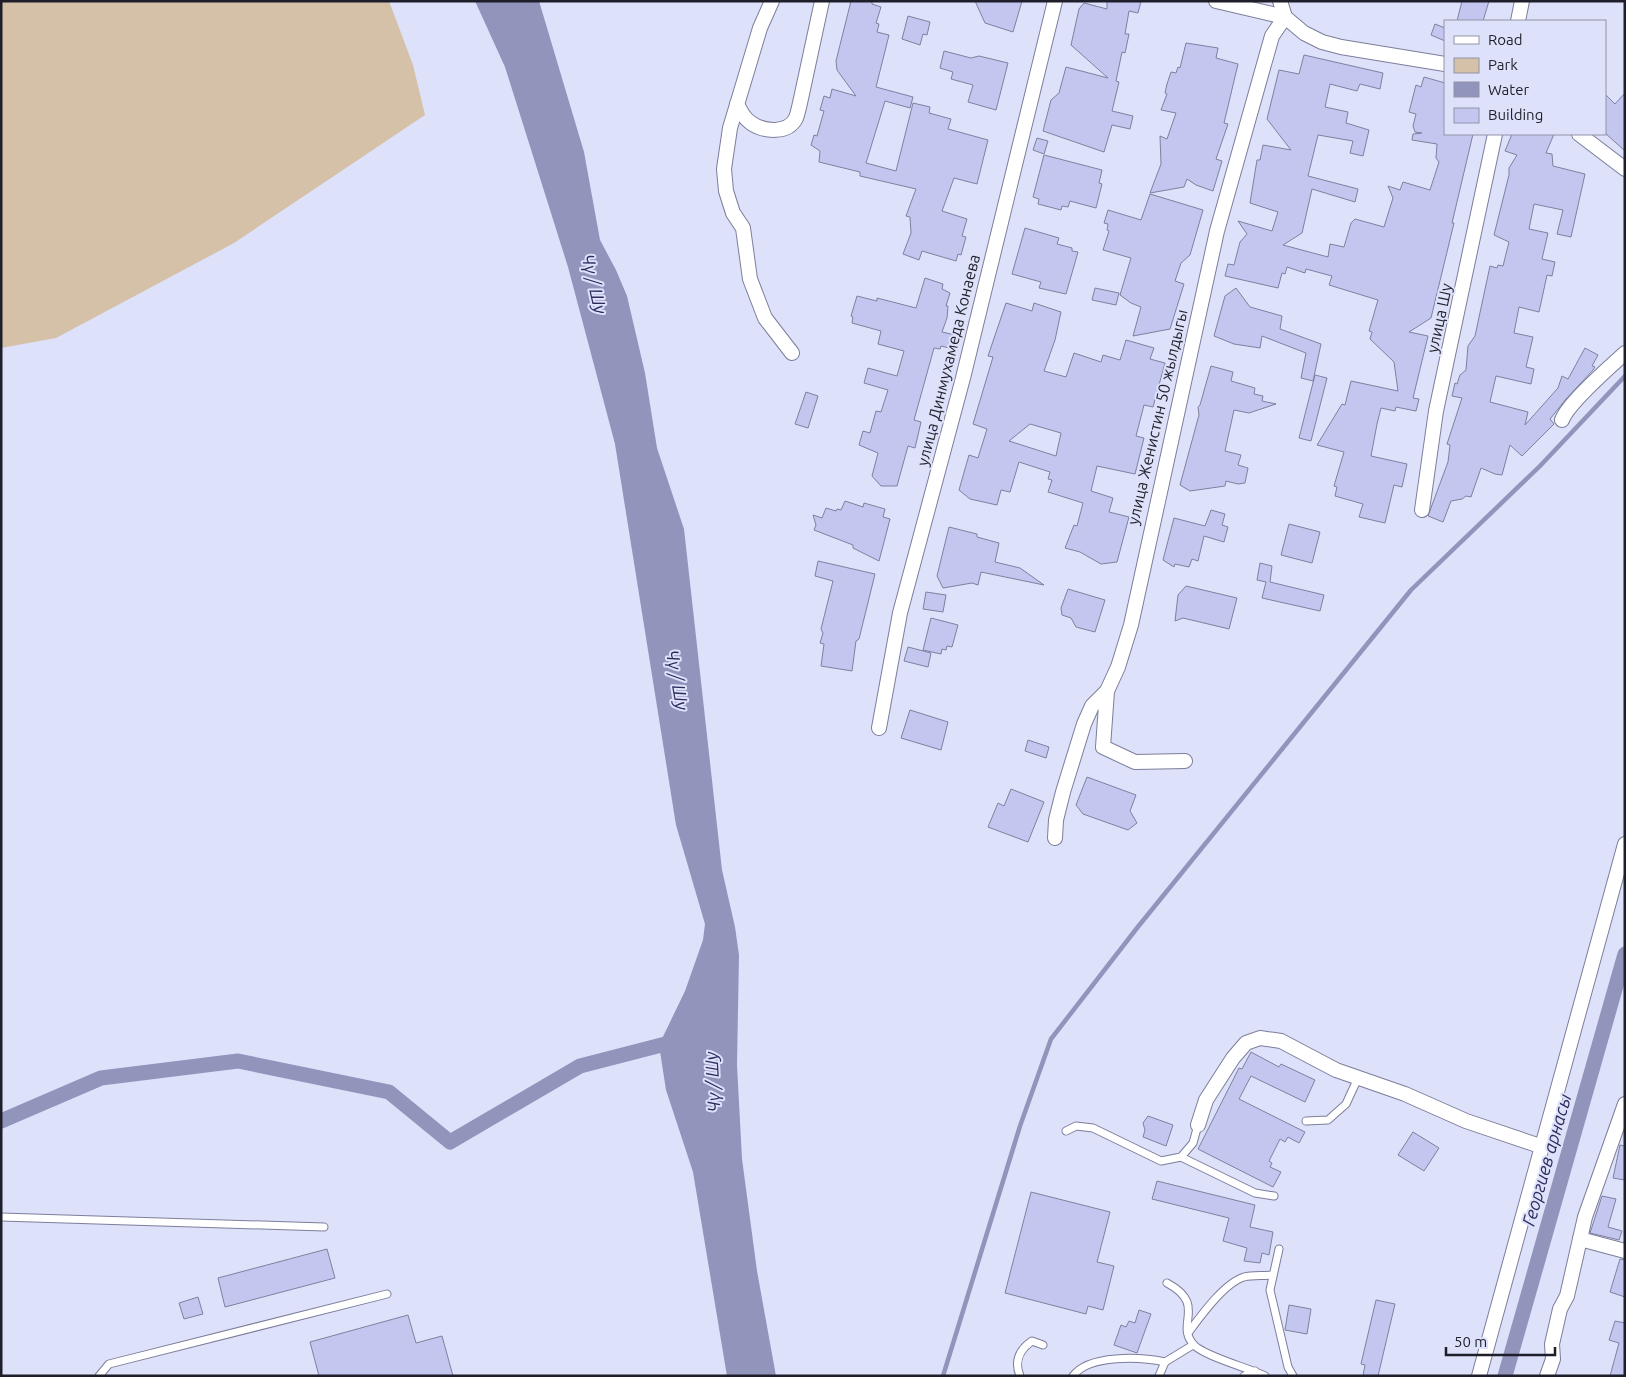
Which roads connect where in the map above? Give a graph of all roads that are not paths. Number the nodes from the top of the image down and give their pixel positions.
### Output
1 (772, 1) edge
2 (822, 1) edge
3 (1055, 1) edge
4 (1216, 1) edge
5 (1280, 1) edge
6 (1522, 1) edge
7 (1285, 17) junction
8 (1518, 20) edge
9 (1444, 64) edge
10 (737, 104) junction
11 (1495, 135) edge
12 (1580, 135) edge
13 (1625, 169) edge
14 (1625, 352) edge
15 (792, 353) dead end
16 (1562, 420) dead end
17 (1422, 510) dead end
18 (1107, 691) junction
19 (879, 728) dead end
20 (1185, 761) dead end
21 (1055, 838) dead end
22 (1625, 844) edge
23 (1358, 1078) junction
24 (1625, 1104) edge
25 (1306, 1121) dead end
26 (1198, 1126) joint
27 (1066, 1131) dead end
28 (1543, 1147) junction
29 (1181, 1157) junction
30 (1274, 1196) dead end
31 (1, 1217) edge
32 (324, 1227) dead end
33 (1580, 1239) junction
34 (1279, 1249) dead end
35 (1625, 1251) edge
36 (1272, 1276) junction
37 (1167, 1283) dead end
38 (387, 1294) dead end
39 (1188, 1334) junction
40 (1042, 1345) dead end
41 (1193, 1345) junction
42 (1165, 1362) junction
43 (1255, 1371) junction
44 (99, 1376) edge
45 (1020, 1376) edge
46 (1073, 1376) edge
47 (1159, 1376) edge
48 (1244, 1376) edge
49 (1266, 1376) edge
50 (1293, 1376) edge
51 (1479, 1376) edge
52 (1547, 1376) edge

1 - 10 street
2 - 10 street
3 - 19 street, улица Динмухамеда Конаева
4 - 7 street
5 - 7 street
6 - 8 street
7 - 9 street
7 - 18 street, улица Женистин 50 жылдыгы
10 - 15 street
11 - 17 street, улица Шу
12 - 13 street
14 - 16 street
18 - 20 street
18 - 21 street, улица Женистин 50 жылдыгы
22 - 28 street
23 - 25 lane
23 - 26 street
23 - 28 street
24 - 33 street
26 - 29 lane
27 - 29 lane
28 - 51 street
29 - 30 lane
31 - 32 lane
33 - 35 street
33 - 52 street
34 - 36 lane
36 - 39 lane
36 - 50 lane
37 - 39 lane
38 - 44 lane
39 - 41 lane
40 - 45 lane
41 - 42 lane
41 - 43 lane
42 - 46 lane
42 - 47 lane
43 - 48 lane
43 - 49 lane

